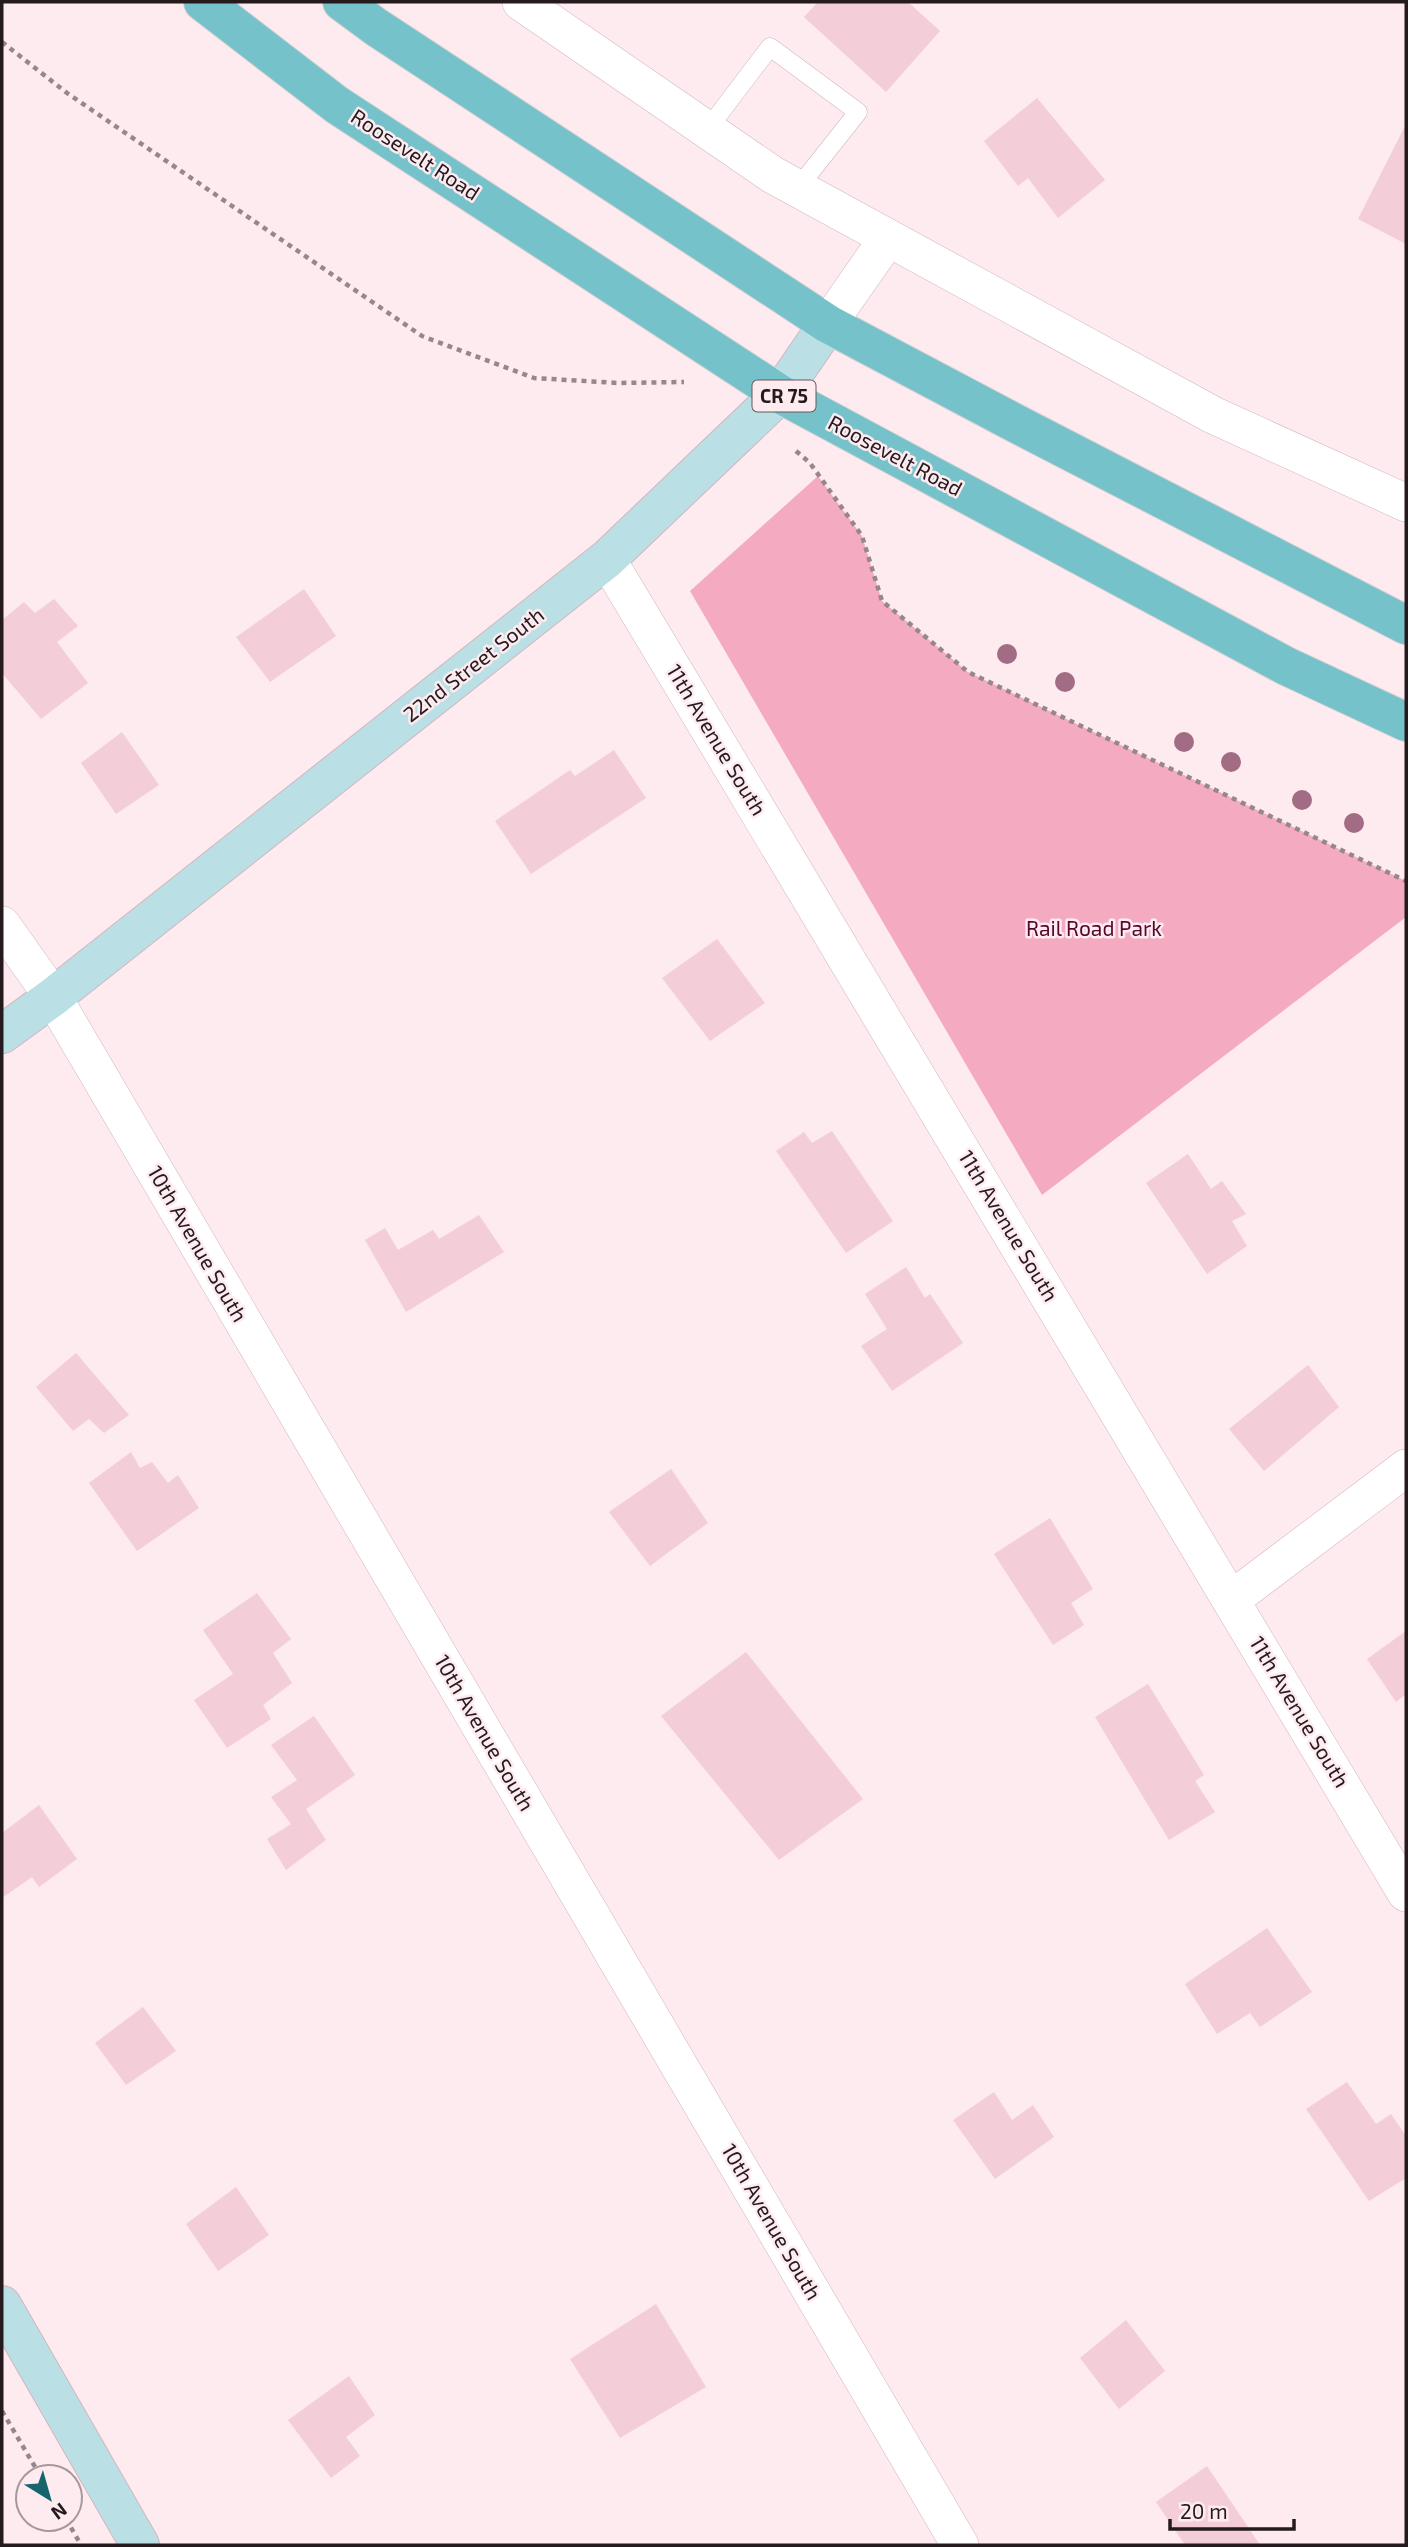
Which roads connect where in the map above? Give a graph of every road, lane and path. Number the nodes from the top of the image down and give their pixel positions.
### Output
1 (203, 2) edge
2 (342, 2) edge
3 (521, 2) edge
4 (707, 130) junction
5 (797, 189) junction
6 (888, 238) junction
7 (828, 324) junction
8 (779, 394) junction
9 (1406, 503) edge
10 (607, 559) junction
11 (1406, 625) edge
12 (1406, 722) edge
13 (2, 925) edge
14 (53, 997) junction
15 (2, 1034) edge
16 (1406, 1468) edge
17 (1232, 1599) junction
18 (1406, 1893) edge
19 (2, 2305) edge
20 (2, 2411) edge
21 (33, 2463) edge
22 (140, 2545) edge
23 (960, 2545) edge

1 - 8 main road, Roosevelt Road / CR 75
2 - 7 main road
3 - 4 street
4 - 5 street
4 - 5 lane
5 - 6 street
6 - 7 street, 22nd Street South
6 - 9 street
7 - 8 street, 22nd Street South
7 - 11 main road
8 - 10 street, 22nd Street South
8 - 12 main road, Roosevelt Road / CR 75
10 - 14 street, 22nd Street South
10 - 17 street, 11th Avenue South
13 - 14 street, 10th Avenue South
14 - 15 street, 22nd Street South
14 - 23 street, 10th Avenue South
16 - 17 street
17 - 18 street, 11th Avenue South
19 - 22 street
20 - 21 path

